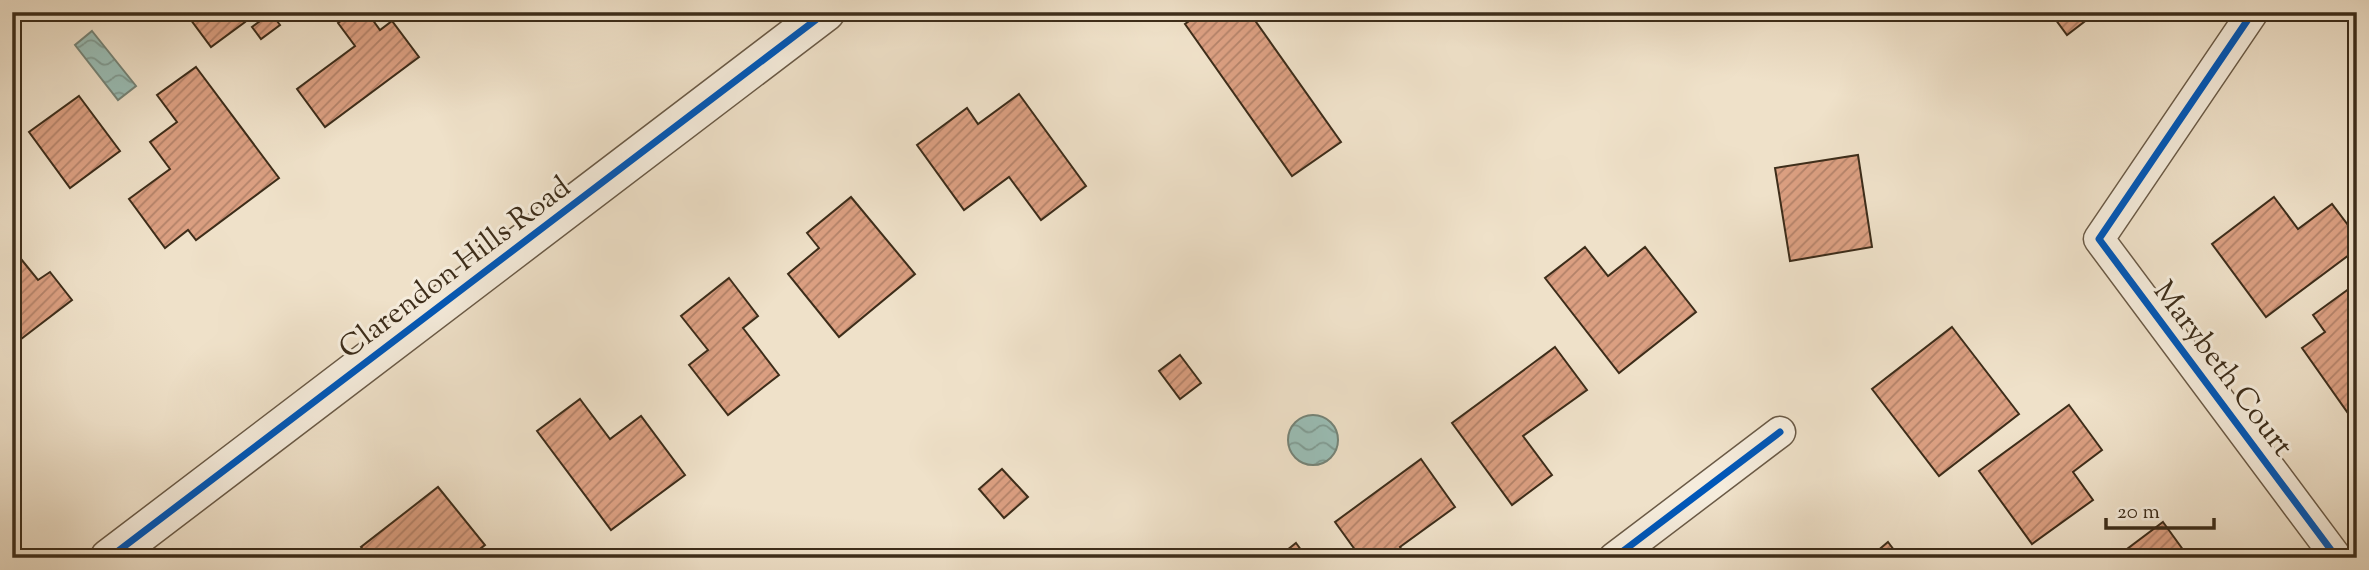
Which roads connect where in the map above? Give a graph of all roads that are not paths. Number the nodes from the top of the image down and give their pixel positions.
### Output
1 (826, 12) edge
2 (2253, 12) edge
3 (1780, 432) dead end
4 (109, 558) edge
5 (1614, 558) edge
6 (2337, 558) edge

1 - 4 street, Clarendon Hills Road
2 - 6 street, Marybeth Court
3 - 5 street

